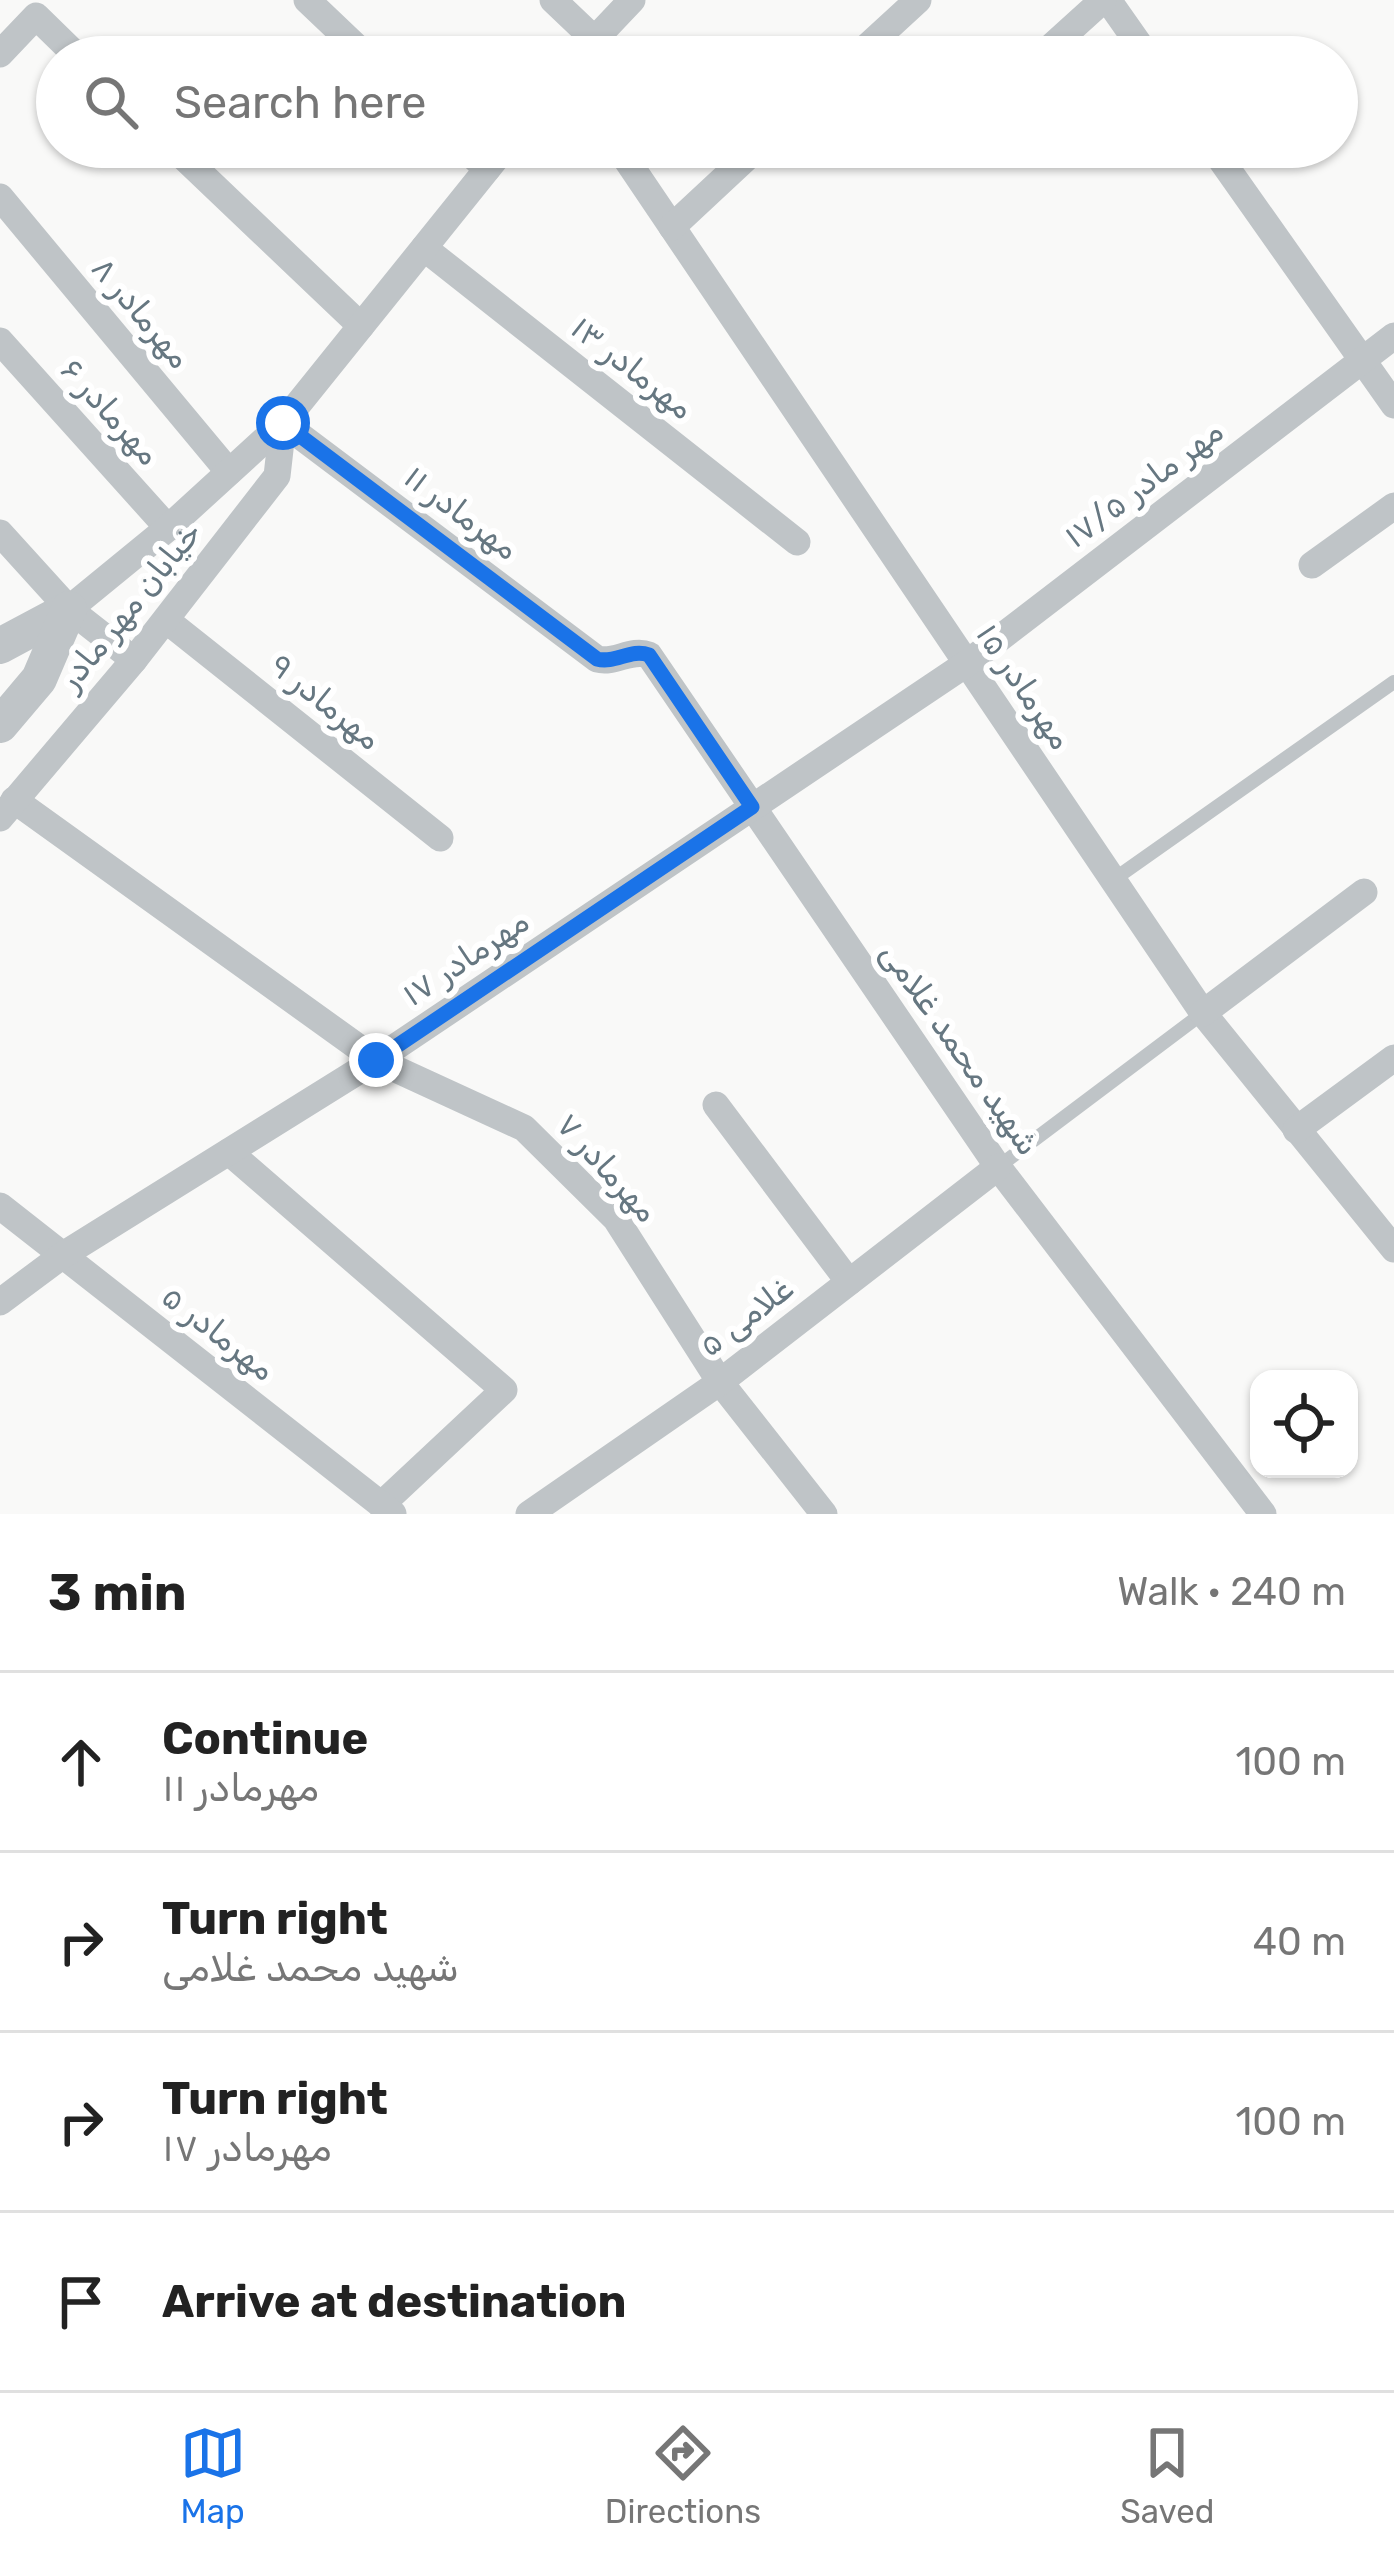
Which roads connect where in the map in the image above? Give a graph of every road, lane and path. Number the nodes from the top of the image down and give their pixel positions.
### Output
1 (307, 0) edge
2 (553, 0) edge
3 (632, 0) edge
4 (918, 0) edge
5 (1106, 0) edge
6 (57, 36) edge
7 (345, 36) edge
8 (578, 36) edge
9 (598, 36) edge
10 (879, 36) edge
11 (1064, 36) edge
12 (1133, 36) edge
13 (0, 54) edge
14 (195, 168) edge
15 (632, 168) edge
16 (735, 168) edge
17 (1227, 168) edge
18 (487, 170) edge
19 (0, 197) edge
20 (672, 227) junction
21 (424, 248) junction
22 (361, 326) junction
23 (1394, 336) edge
24 (0, 341) edge
25 (1363, 359) junction
26 (1394, 405) edge
27 (283, 423) junction
28 (229, 472) junction
29 (1394, 506) edge
30 (168, 528) junction
31 (0, 533) edge
32 (797, 542) dead end
33 (1312, 566) dead end
34 (69, 609) junction
35 (166, 620) junction
36 (0, 646) edge
37 (597, 659) joint
38 (134, 660) junction
39 (966, 664) junction
40 (1394, 682) edge
41 (0, 724) edge
42 (752, 807) junction
43 (7, 809) edge
44 (440, 838) dead end
45 (1113, 880) junction
46 (1364, 892) dead end
47 (1203, 1012) junction
48 (1394, 1058) edge
49 (376, 1060) junction
50 (716, 1105) dead end
51 (1296, 1130) junction
52 (229, 1152) junction
53 (998, 1167) junction
54 (0, 1206) edge
55 (1394, 1249) edge
56 (63, 1256) junction
57 (849, 1282) junction
58 (0, 1302) edge
59 (719, 1382) junction
60 (388, 1509) edge
61 (530, 1514) edge
62 (824, 1514) edge
63 (1263, 1514) edge

1 - 7 street
2 - 8 street
3 - 9 street
4 - 10 street
5 - 11 street
5 - 12 street
6 - 13 street
14 - 22 street
15 - 20 street, مهرمادر ۱۵
16 - 20 street
17 - 25 street
18 - 21 street, خیابان مهر مادر
19 - 28 street, مهرمادر ۸
20 - 39 street, مهرمادر ۱۵
21 - 22 street, خیابان مهر مادر
21 - 32 street, مهرمادر ۱۳
22 - 27 street, خیابان مهر مادر
23 - 25 street, مهر مادر ۱۷/۵
24 - 30 street, مهرمادر ۶
25 - 26 street
25 - 39 street, مهر مادر ۱۷/۵
27 - 28 street, خیابان مهر مادر
27 - 35 street, خیابان مهر مادر
27 - 37 street, مهرمادر ۱۱
28 - 30 street, خیابان مهر مادر
29 - 33 street
30 - 34 street, خیابان مهر مادر
31 - 34 street
34 - 36 street
34 - 38 street
34 - 41 street
35 - 38 street, خیابان مهر مادر
35 - 44 street, مهرمادر ۹
37 - 42 street, شهید محمد غلامی
38 - 43 street, خیابان مهر مادر
39 - 42 street, مهرمادر ۱۷
39 - 45 street, مهرمادر ۱۵
40 - 45 lane
42 - 49 street, مهرمادر ۱۷
42 - 53 street, شهید محمد غلامی
43 - 49 street, مهرمادر ۷
45 - 47 street, مهرمادر ۱۵
46 - 47 street
47 - 51 street, مهرمادر ۱۵
47 - 53 lane
48 - 51 street
49 - 52 street, مهرمادر ۱۷
49 - 59 street, مهرمادر ۷
50 - 57 street
51 - 55 street, مهرمادر ۱۵
52 - 56 street, مهرمادر ۱۷
52 - 60 street
53 - 57 street, غلامی ۵
53 - 63 street, شهید محمد غلامی
54 - 56 street, مهرمادر ۵
56 - 58 street, مهرمادر ۱۷
56 - 60 street, مهرمادر ۵
57 - 59 street, غلامی ۵
59 - 61 street, غلامی ۵
59 - 62 street, مهرمادر ۷

